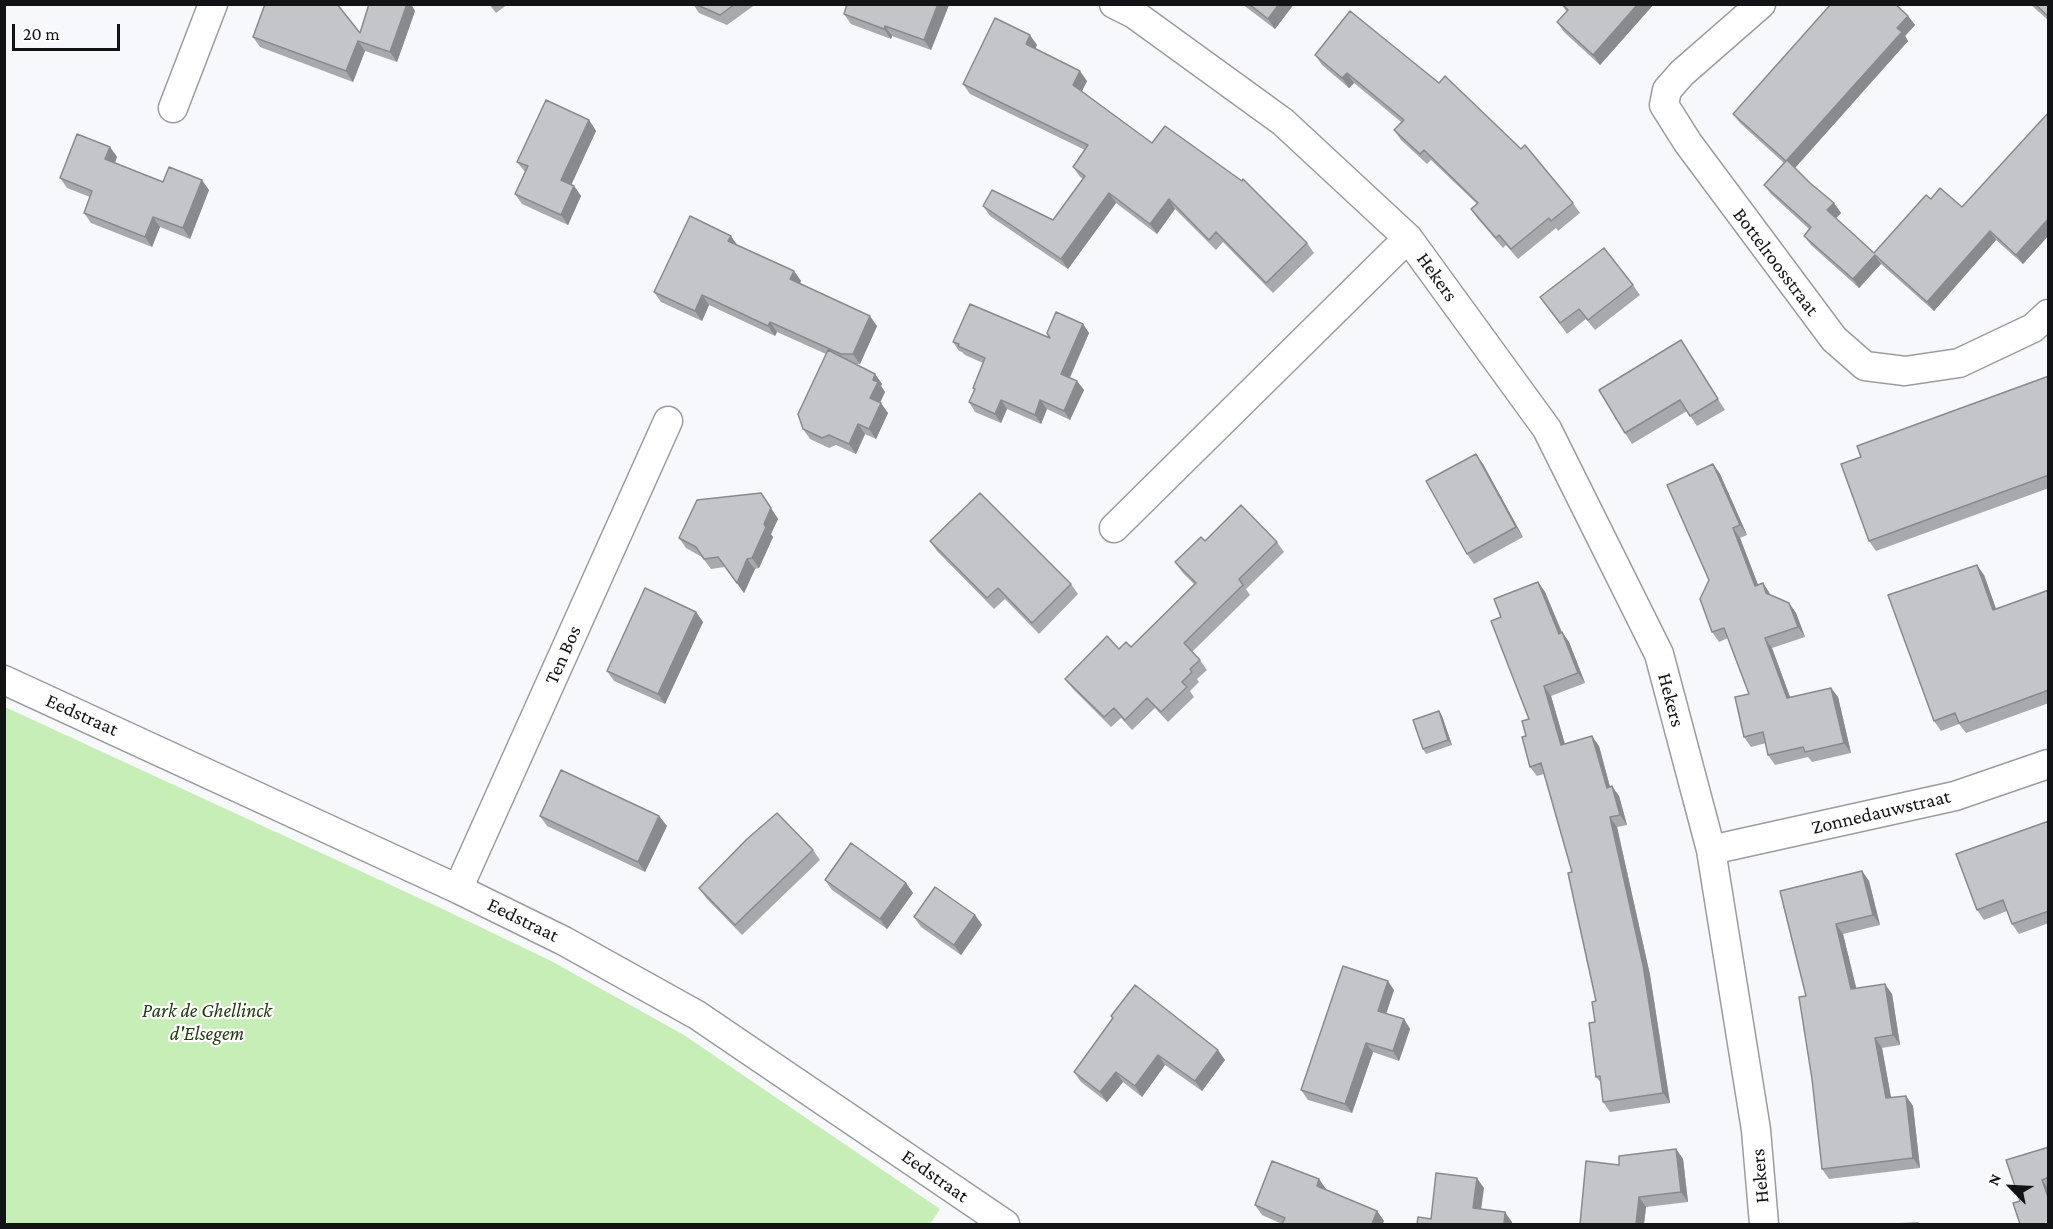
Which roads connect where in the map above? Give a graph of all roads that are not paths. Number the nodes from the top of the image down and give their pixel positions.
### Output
1 (213, 4) edge
2 (1761, 4) edge
3 (1130, 8) edge
4 (173, 108) dead end
5 (1408, 238) junction
6 (2049, 314) edge
7 (668, 421) dead end
8 (1114, 528) dead end
9 (4, 680) edge
10 (2049, 765) edge
11 (1711, 850) junction
12 (458, 889) junction
13 (1005, 1224) edge
14 (1764, 1224) edge

1 - 4 street
2 - 6 street, Bottelroosstraat
3 - 5 street, Hekers
5 - 8 street, Hekers
5 - 11 street, Hekers
7 - 12 street, Ten Bos
9 - 12 street, Eedstraat
10 - 11 street, Zonnedauwstraat
11 - 14 street, Hekers
12 - 13 street, Eedstraat

